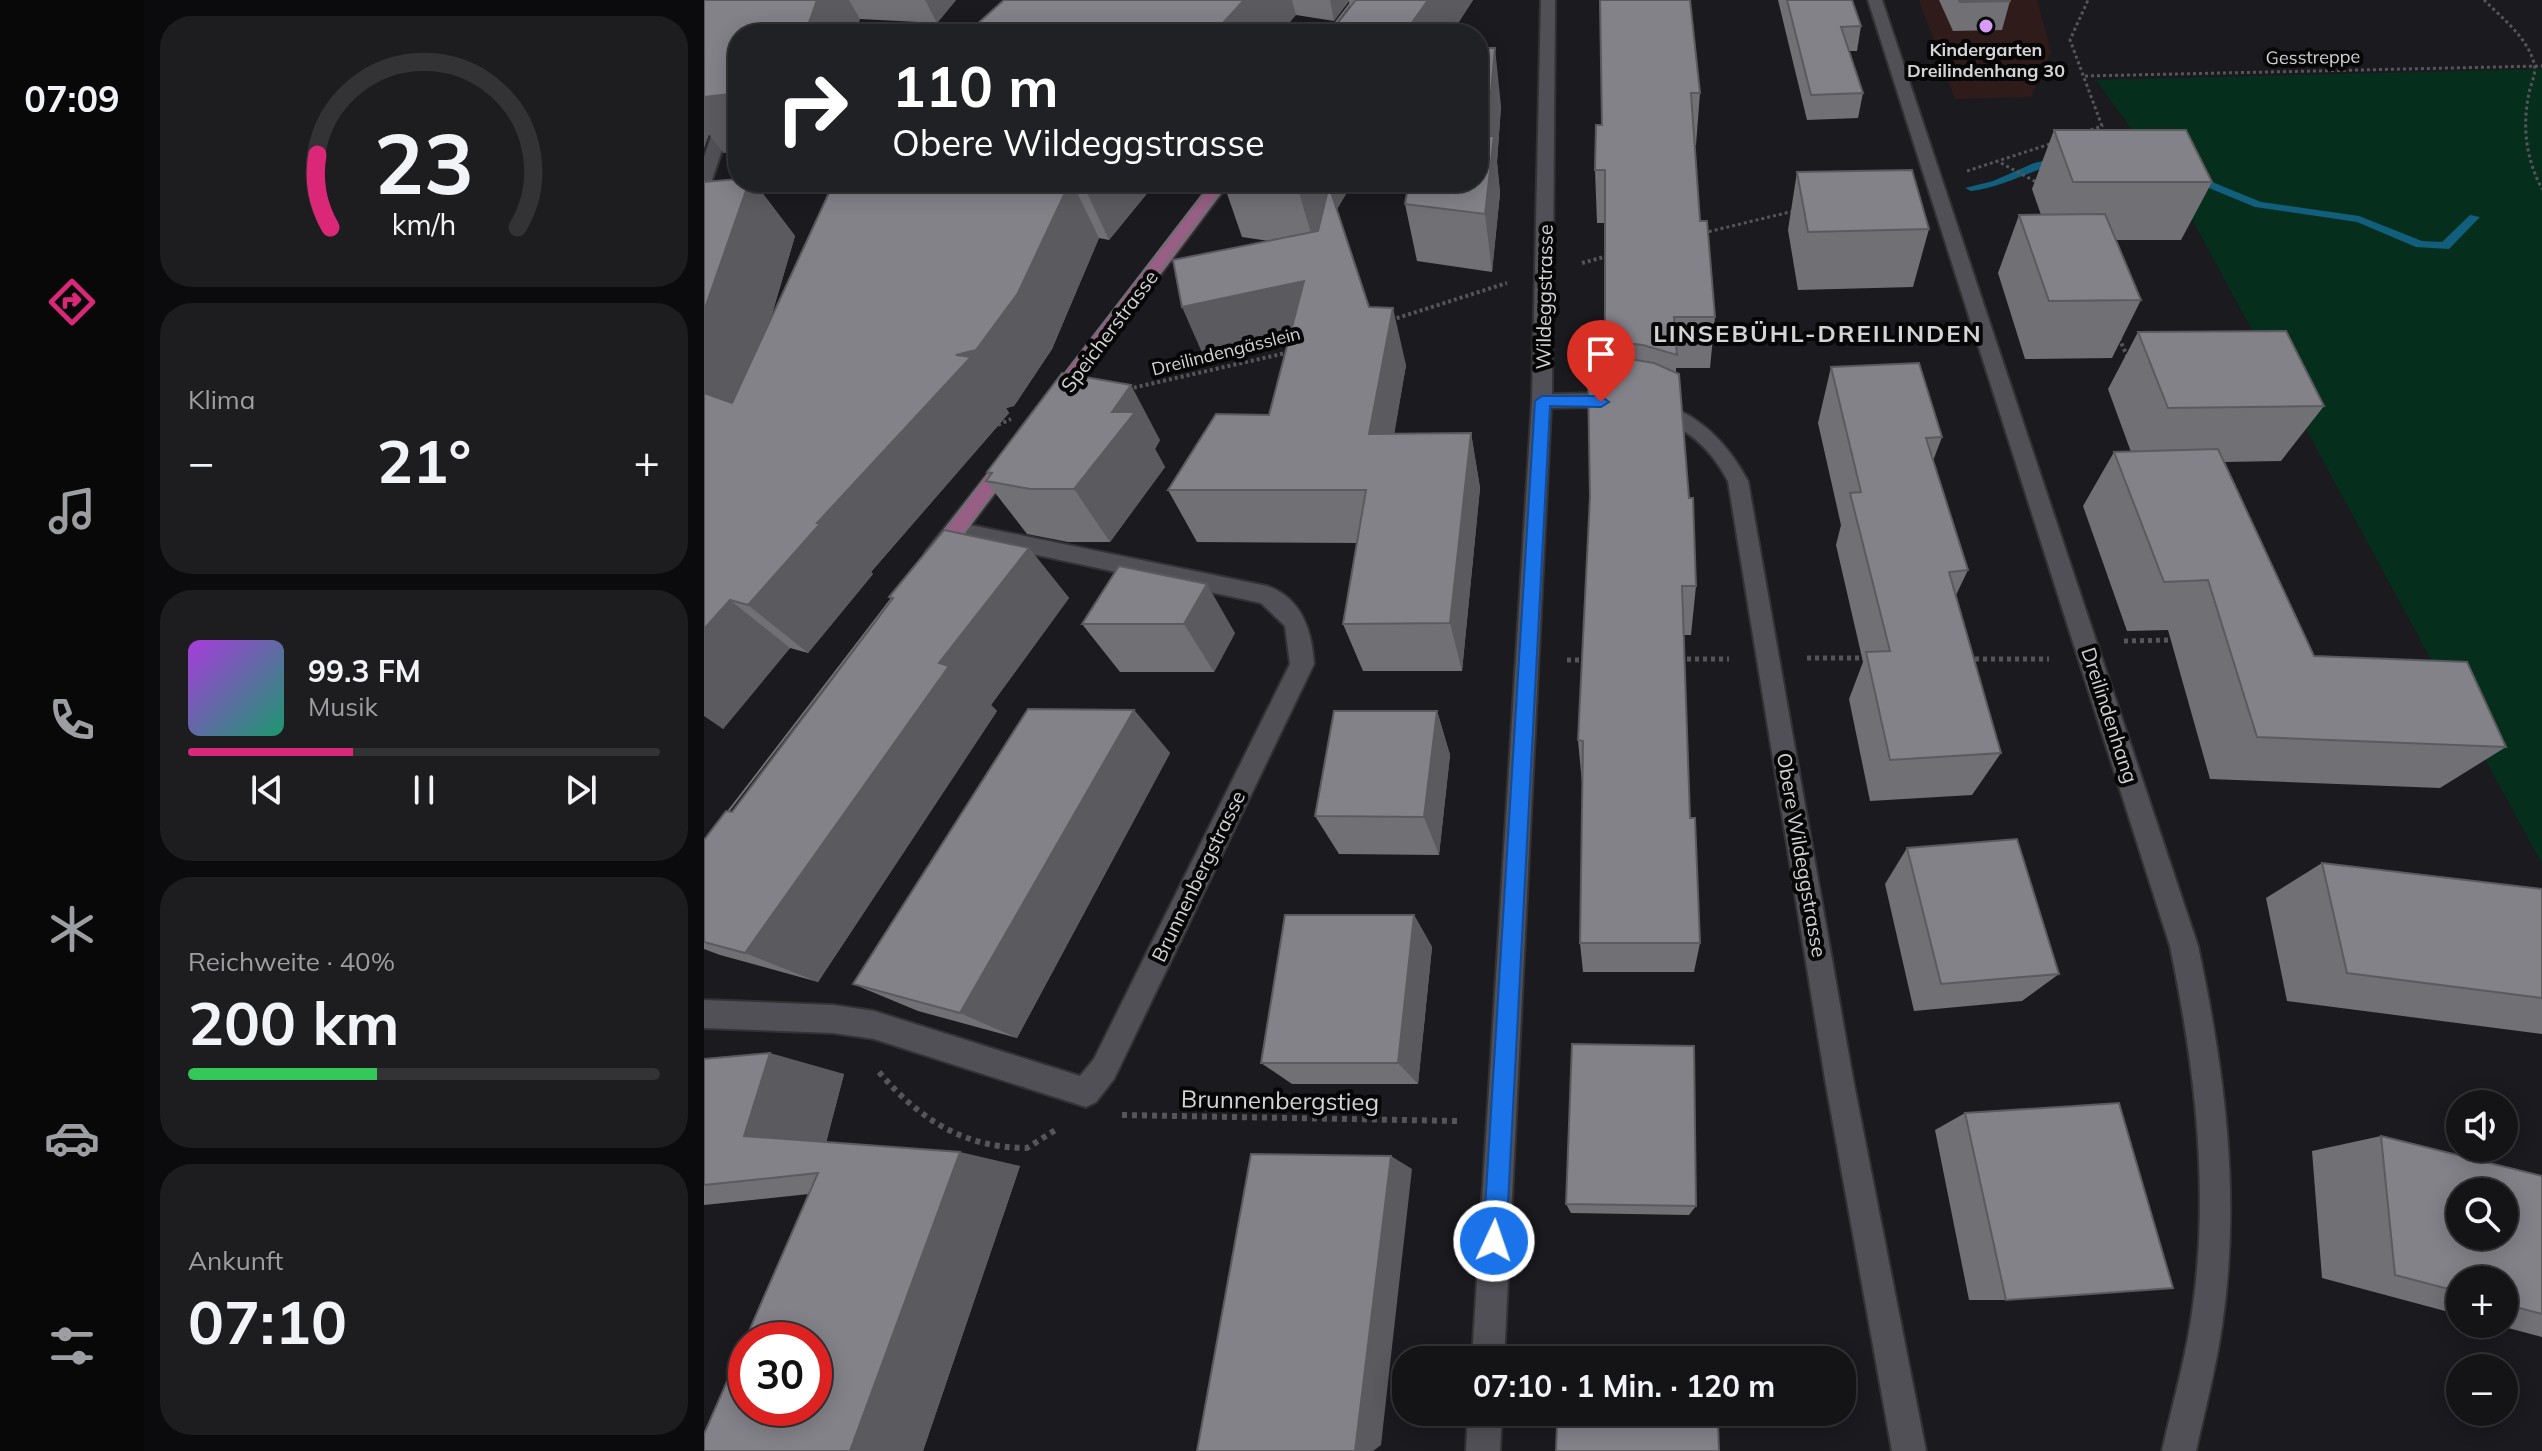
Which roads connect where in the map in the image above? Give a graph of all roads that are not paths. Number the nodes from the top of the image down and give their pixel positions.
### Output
1 (1548, 0) edge
2 (1875, 0) edge
3 (728, 117) edge
4 (708, 188) edge
5 (1214, 192) edge
6 (1542, 401) junction
7 (1046, 413) edge
8 (1019, 448) edge
9 (956, 530) junction
10 (927, 568) edge
11 (704, 1014) edge
12 (1489, 1346) edge
13 (1484, 1426) edge
14 (1483, 1451) edge
15 (1909, 1451) edge
16 (2179, 1451) edge

1 - 6 street, Wildeggstrasse
2 - 16 street, Dreilindenhang
3 - 4 street
5 - 7 main road, Speicherstrasse
6 - 12 street, Wildeggstrasse
6 - 15 street, Obere Wildeggstrasse
8 - 9 main road
9 - 10 main road
9 - 11 street, Brunnenbergstrasse
13 - 14 street

